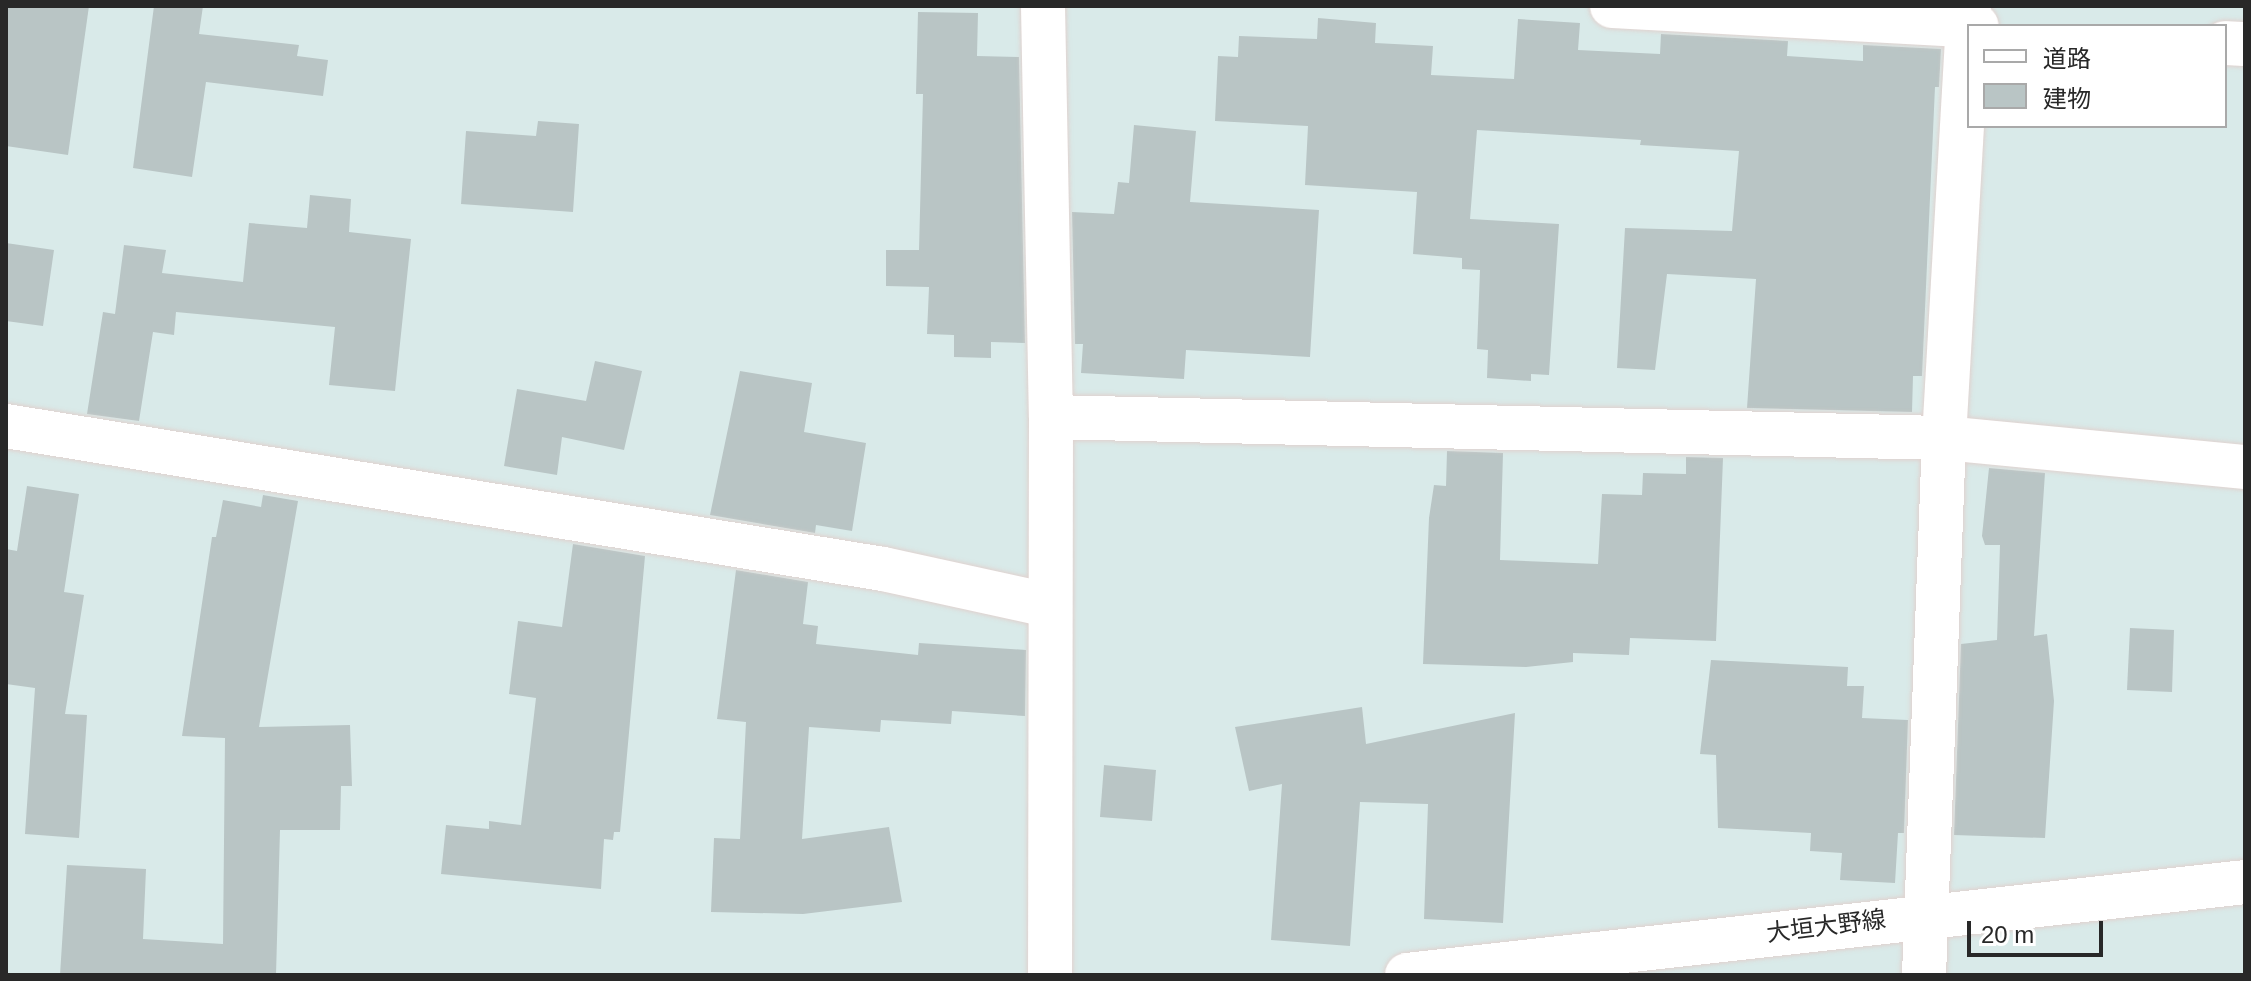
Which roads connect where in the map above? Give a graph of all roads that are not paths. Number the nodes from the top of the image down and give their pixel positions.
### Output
1 (1043, 6) edge
2 (1612, 6) edge
3 (1971, 19) edge
4 (1967, 81) edge
5 (1051, 417) junction
6 (6, 426) edge
7 (1944, 438) junction
8 (2245, 467) edge
9 (1048, 605) junction
10 (2245, 882) edge
11 (1929, 914) junction
12 (1050, 975) edge
13 (1407, 975) edge
14 (1924, 975) edge

1 - 5 street
2 - 3 street
4 - 7 street
5 - 7 street
5 - 9 street
6 - 9 street
7 - 8 street
7 - 11 street
9 - 12 street
10 - 11 street, 大垣大野線
11 - 13 street, 大垣大野線
11 - 14 street

